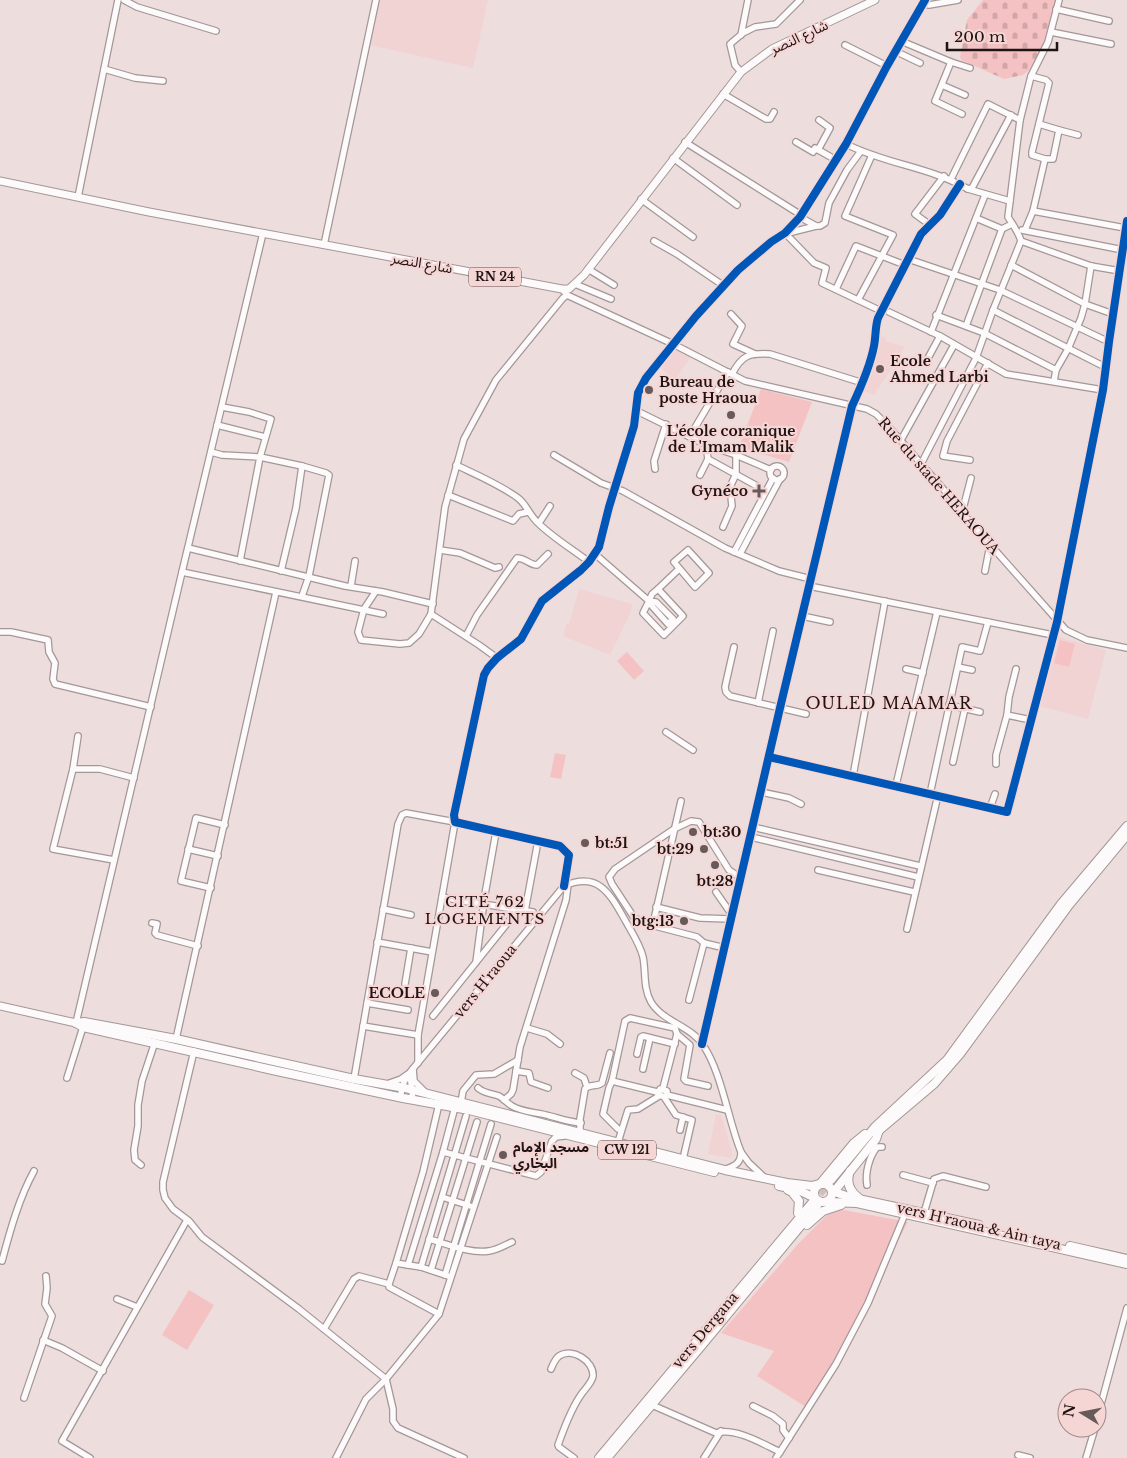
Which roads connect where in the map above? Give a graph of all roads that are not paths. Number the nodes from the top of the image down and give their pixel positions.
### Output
1 (118, 0) edge
2 (124, 0) edge
3 (376, 0) edge
4 (748, 0) edge
5 (800, 0) edge
6 (875, 0) edge
7 (958, 0) edge
8 (1059, 0) edge
9 (924, 2) edge
10 (1056, 9) junction
11 (1109, 21) dead end
12 (216, 30) dead end
13 (1051, 32) junction
14 (741, 35) junction
15 (901, 41) junction
16 (1111, 44) dead end
17 (845, 45) dead end
18 (895, 51) junction
19 (920, 62) dead end
20 (951, 62) junction
21 (887, 66) junction
22 (970, 68) dead end
23 (104, 69) junction
24 (741, 72) junction
25 (1031, 76) junction
26 (163, 81) dead end
27 (942, 85) junction
28 (723, 94) junction
29 (965, 95) dead end
30 (774, 112) dead end
31 (962, 114) dead end
32 (1010, 115) junction
33 (819, 120) dead end
34 (1020, 120) junction
35 (1039, 124) junction
36 (1059, 130) junction
37 (1078, 135) dead end
38 (686, 142) junction
39 (796, 142) dead end
40 (846, 144) junction
41 (818, 150) junction
42 (861, 151) junction
43 (872, 155) junction
44 (673, 158) junction
45 (1045, 159) junction
46 (836, 160) junction
47 (944, 176) junction
48 (950, 179) junction
49 (0, 182) edge
50 (960, 184) junction
51 (968, 189) junction
52 (985, 195) dead end
53 (78, 197) junction
54 (641, 199) junction
55 (1010, 201) junction
56 (738, 205) dead end
57 (1033, 210) junction
58 (801, 216) junction
59 (976, 218) junction
60 (1127, 221) edge
61 (1012, 224) junction
62 (930, 225) junction
63 (816, 226) junction
64 (1126, 228) junction
65 (1002, 229) junction
66 (1015, 230) junction
67 (1025, 230) junction
68 (263, 234) junction
69 (785, 234) junction
70 (693, 237) dead end
71 (654, 241) dead end
72 (1021, 241) junction
73 (324, 245) junction
74 (1123, 250) junction
75 (882, 256) junction
76 (908, 258) junction
77 (904, 265) junction
78 (1011, 265) junction
79 (1091, 266) junction
80 (588, 269) junction
81 (1120, 271) junction
82 (954, 274) junction
83 (575, 284) junction
84 (982, 284) junction
85 (614, 285) dead end
86 (724, 286) junction
87 (836, 289) junction
88 (1000, 290) junction
89 (565, 292) junction
90 (612, 300) dead end
91 (858, 300) junction
92 (1085, 304) junction
93 (881, 310) junction
94 (993, 310) junction
95 (889, 312) dead end
96 (730, 314) dead end
97 (1113, 314) junction
98 (937, 315) junction
99 (966, 326) junction
100 (1078, 326) junction
101 (931, 332) junction
102 (984, 333) junction
103 (940, 336) junction
104 (1109, 342) junction
105 (673, 344) junction
106 (954, 345) junction
107 (1068, 349) junction
108 (755, 354) junction
109 (928, 358) dead end
110 (976, 358) junction
111 (988, 362) junction
112 (1105, 366) junction
113 (1056, 370) junction
114 (730, 373) junction
115 (1054, 381) junction
116 (863, 383) junction
117 (1103, 390) junction
118 (852, 406) junction
119 (222, 407) junction
120 (637, 411) junction
121 (666, 424) junction
122 (217, 425) junction
123 (690, 436) junction
124 (266, 437) junction
125 (901, 440) junction
126 (706, 445) junction
127 (211, 452) junction
128 (554, 455) dead end
129 (736, 455) junction
130 (260, 457) junction
131 (708, 459) junction
132 (970, 460) dead end
133 (921, 464) junction
134 (456, 465) junction
135 (302, 466) junction
136 (655, 469) dead end
137 (771, 470) junction
138 (736, 474) junction
139 (700, 475) dead end
140 (773, 478) junction
141 (971, 478) dead end
142 (780, 479) junction
143 (757, 486) dead end
144 (615, 489) junction
145 (448, 495) junction
146 (550, 506) dead end
147 (960, 510) junction
148 (528, 512) junction
149 (539, 524) junction
150 (723, 527) dead end
151 (990, 545) junction
152 (188, 548) junction
153 (440, 550) junction
154 (734, 552) junction
155 (548, 554) dead end
156 (595, 554) junction
157 (740, 554) junction
158 (240, 561) junction
159 (354, 561) dead end
160 (590, 562) junction
161 (498, 567) dead end
162 (679, 569) junction
163 (281, 571) junction
164 (985, 571) dead end
165 (182, 572) junction
166 (308, 576) junction
167 (811, 579) junction
168 (351, 586) junction
169 (809, 586) junction
170 (658, 589) junction
171 (376, 591) junction
172 (276, 592) junction
173 (302, 596) junction
174 (650, 601) junction
175 (885, 601) junction
176 (433, 604) junction
177 (364, 609) junction
178 (937, 612) junction
179 (382, 614) dead end
180 (431, 614) junction
181 (802, 616) junction
182 (830, 622) dead end
183 (988, 622) junction
184 (1057, 622) junction
185 (773, 631) dead end
186 (0, 632) edge
187 (1054, 635) junction
188 (466, 636) junction
189 (734, 647) dead end
190 (1127, 648) edge
191 (497, 658) junction
192 (958, 667) junction
193 (906, 669) dead end
194 (1016, 669) dead end
195 (972, 670) dead end
196 (923, 673) junction
197 (758, 703) junction
198 (950, 705) junction
199 (151, 707) junction
200 (780, 708) junction
201 (965, 708) junction
202 (980, 712) dead end
203 (806, 714) dead end
204 (1007, 715) junction
205 (1031, 720) junction
206 (666, 732) dead end
207 (78, 736) dead end
208 (693, 750) dead end
209 (769, 757) junction
210 (953, 762) dead end
211 (996, 764) dead end
212 (73, 769) junction
213 (853, 776) junction
214 (134, 778) junction
215 (896, 786) junction
216 (761, 792) junction
217 (930, 794) junction
218 (995, 794) dead end
219 (938, 795) junction
220 (681, 801) dead end
221 (801, 804) dead end
222 (990, 808) junction
223 (455, 822) junction
224 (225, 825) junction
225 (1127, 826) edge
226 (753, 827) junction
227 (674, 829) junction
228 (496, 832) junction
229 (1127, 836) edge
230 (751, 837) junction
231 (538, 842) junction
232 (188, 849) junction
233 (218, 856) junction
234 (114, 860) junction
235 (920, 866) junction
236 (818, 870) dead end
237 (918, 877) junction
238 (741, 878) junction
239 (566, 885) junction
240 (211, 888) junction
241 (716, 892) dead end
242 (914, 892) junction
243 (442, 897) junction
244 (484, 904) junction
245 (656, 907) junction
246 (383, 910) junction
247 (518, 910) junction
248 (525, 911) junction
249 (533, 912) dead end
250 (411, 915) dead end
251 (732, 917) junction
252 (653, 920) junction
253 (152, 923) dead end
254 (906, 929) dead end
255 (377, 942) junction
256 (704, 943) junction
257 (198, 946) junction
258 (411, 948) junction
259 (725, 948) junction
260 (432, 952) junction
261 (476, 962) junction
262 (405, 984) dead end
263 (690, 1000) dead end
264 (367, 1003) junction
265 (0, 1009) edge
266 (408, 1010) dead end
267 (433, 1016) dead end
268 (80, 1025) junction
269 (363, 1026) junction
270 (527, 1028) junction
271 (677, 1034) junction
272 (418, 1035) junction
273 (650, 1038) junction
274 (176, 1039) junction
275 (155, 1042) junction
276 (560, 1044) dead end
277 (675, 1044) junction
278 (702, 1044) junction
279 (194, 1051) junction
280 (610, 1053) dead end
281 (638, 1054) dead end
282 (518, 1060) junction
283 (418, 1063) junction
284 (413, 1069) junction
285 (643, 1069) dead end
286 (516, 1071) junction
287 (575, 1073) dead end
288 (67, 1078) dead end
289 (354, 1079) junction
290 (612, 1082) junction
291 (384, 1085) junction
292 (708, 1086) dead end
293 (587, 1087) junction
294 (402, 1088) junction
295 (478, 1088) dead end
296 (548, 1088) dead end
297 (412, 1094) junction
298 (662, 1094) junction
299 (431, 1096) junction
300 (400, 1097) junction
301 (504, 1100) junction
302 (439, 1104) junction
303 (458, 1105) junction
304 (727, 1110) junction
305 (466, 1116) dead end
306 (683, 1117) junction
307 (477, 1122) dead end
308 (581, 1123) junction
309 (491, 1124) dead end
310 (621, 1130) junction
311 (680, 1130) dead end
312 (879, 1130) junction
313 (580, 1132) junction
314 (870, 1133) junction
315 (566, 1135) junction
316 (497, 1137) dead end
317 (618, 1142) junction
318 (882, 1147) dead end
319 (443, 1152) junction
320 (741, 1152) junction
321 (869, 1153) junction
322 (455, 1155) junction
323 (466, 1158) junction
324 (684, 1159) junction
325 (480, 1162) junction
326 (141, 1164) dead end
327 (488, 1164) junction
328 (836, 1166) junction
329 (34, 1170) dead end
330 (725, 1170) junction
331 (851, 1170) junction
332 (903, 1175) dead end
333 (765, 1178) junction
334 (933, 1183) junction
335 (797, 1184) junction
336 (820, 1184) junction
337 (867, 1185) dead end
338 (782, 1187) junction
339 (986, 1187) dead end
340 (833, 1188) junction
341 (442, 1197) junction
342 (452, 1200) junction
343 (817, 1200) junction
344 (862, 1202) junction
345 (466, 1204) junction
346 (474, 1207) junction
347 (798, 1213) junction
348 (924, 1213) junction
349 (905, 1214) junction
350 (187, 1220) junction
351 (803, 1228) junction
352 (430, 1239) junction
353 (440, 1242) junction
354 (512, 1242) dead end
355 (454, 1246) junction
356 (462, 1248) junction
357 (1127, 1259) edge
358 (2, 1261) dead end
359 (396, 1263) junction
360 (769, 1264) junction
361 (1127, 1264) edge
362 (408, 1265) junction
363 (421, 1267) junction
364 (431, 1270) junction
365 (756, 1271) junction
366 (445, 1275) junction
367 (46, 1276) dead end
368 (452, 1277) junction
369 (389, 1284) junction
370 (117, 1299) dead end
371 (137, 1307) junction
372 (1127, 1308) edge
373 (439, 1314) junction
374 (324, 1330) junction
375 (43, 1340) junction
376 (551, 1368) dead end
377 (103, 1371) junction
378 (386, 1379) junction
379 (1105, 1388) edge
380 (24, 1398) dead end
381 (652, 1405) junction
382 (753, 1406) dead end
383 (721, 1431) junction
384 (789, 1438) junction
385 (1091, 1438) edge
386 (780, 1452) junction
387 (1018, 1455) dead end
388 (90, 1458) edge
389 (336, 1458) edge
390 (464, 1458) edge
391 (574, 1458) edge
392 (599, 1458) edge
393 (607, 1458) edge
394 (704, 1458) edge
395 (776, 1458) edge
396 (1030, 1458) edge
397 (1086, 1458) edge

1 - 23 street
2 - 12 street
3 - 73 street
4 - 14 street
5 - 14 street
6 - 24 main road, شارع النصر
7 - 9 street
8 - 10 street
9 - 15 street
10 - 11 street
10 - 13 street
13 - 16 street
13 - 25 street
14 - 24 street
15 - 18 street
15 - 20 street
17 - 21 street
18 - 19 street
18 - 21 street
20 - 22 street
20 - 27 street
21 - 40 street
23 - 26 street
23 - 53 street
24 - 28 main road, شارع النصر
25 - 34 street
25 - 35 street
27 - 29 street
27 - 31 street
28 - 30 street
28 - 38 main road, شارع النصر
32 - 34 street
32 - 48 street
32 - 51 street
33 - 41 street
34 - 55 street
35 - 36 street
35 - 45 street
36 - 37 street
36 - 45 street
38 - 44 main road, شارع النصر
38 - 58 street
39 - 41 street
40 - 42 street
40 - 46 street
41 - 46 street
42 - 43 street
42 - 63 street
43 - 47 street
43 - 75 street
44 - 54 main road, شارع النصر
44 - 56 street
45 - 57 street
46 - 58 street
47 - 48 street
47 - 62 street
48 - 50 street
49 - 53 main road, شارع النصر / RN 24
50 - 51 street
50 - 62 street
51 - 55 street
52 - 59 street
53 - 68 main road, شارع النصر / RN 24
54 - 70 street
54 - 80 main road, شارع النصر
55 - 61 street
57 - 64 street
57 - 67 street
58 - 63 street
58 - 69 street
59 - 65 street
59 - 82 street
60 - 64 street
61 - 65 street
61 - 66 street
62 - 76 street
63 - 69 street
64 - 74 street
65 - 84 street
66 - 67 street
66 - 72 street
67 - 74 street
68 - 73 main road, شارع النصر / RN 24
68 - 119 street
69 - 86 street
69 - 87 street
71 - 86 street
72 - 78 street
72 - 79 street
73 - 89 main road, شارع النصر / RN 24
74 - 81 street
75 - 77 street
75 - 87 street
75 - 91 street
76 - 77 street
76 - 82 street
77 - 93 street
78 - 88 street
78 - 92 street
79 - 81 street
79 - 92 street
80 - 83 main road, شارع النصر
80 - 85 street
81 - 97 street
82 - 84 street
82 - 98 street
83 - 89 main road, شارع النصر
83 - 90 street
84 - 88 street
84 - 99 street
86 - 105 street
87 - 91 street
88 - 94 street
88 - 100 street
89 - 105 street, Rue du stade HERAOUA
89 - 134 street
91 - 93 street
92 - 97 street
92 - 100 street
93 - 116 street
94 - 102 street
94 - 107 street
95 - 101 street
96 - 108 street
97 - 104 street
98 - 99 street
98 - 101 street
99 - 102 street
100 - 104 street
100 - 107 street
101 - 103 street
102 - 110 street
102 - 113 street
103 - 106 street
103 - 109 street
104 - 112 street
105 - 114 street, Rue du stade HERAOUA
105 - 120 street
106 - 110 street
106 - 125 street
107 - 112 street
107 - 113 street
108 - 114 street
108 - 116 street
110 - 111 street
110 - 133 street
111 - 115 street
111 - 132 street
112 - 117 street
113 - 115 street
114 - 118 street, Rue du stade HERAOUA
114 - 123 street
115 - 117 street
116 - 118 street
117 - 184 street
118 - 125 street, Rue du stade HERAOUA
118 - 167 street
119 - 122 street
119 - 124 street
120 - 121 street
120 - 144 street
121 - 123 street
121 - 136 street
122 - 124 street
122 - 127 street
123 - 126 street
124 - 130 street
125 - 133 street, Rue du stade HERAOUA
126 - 129 street
126 - 131 street
127 - 130 street
127 - 152 street
128 - 144 street
129 - 137 street
129 - 138 street
130 - 135 street
130 - 158 street
131 - 138 street
131 - 139 street
133 - 147 street, Rue du stade HERAOUA
134 - 145 street
134 - 148 street
135 - 163 street
135 - 166 street
137 - 140 street
137 - 142 street
138 - 143 street
138 - 150 street
140 - 142 street
140 - 154 street
141 - 147 street
142 - 157 street
144 - 154 street
144 - 156 street
145 - 148 street
145 - 153 street
146 - 149 street
147 - 151 street, Rue du stade HERAOUA
148 - 149 street
149 - 160 street
151 - 164 street
151 - 184 street, Rue du stade HERAOUA
152 - 158 street
152 - 165 street
153 - 161 street
153 - 176 street
154 - 157 street
155 - 188 street
156 - 160 street
156 - 174 street
157 - 167 street
158 - 163 street
159 - 168 street
160 - 191 street
162 - 162 street
162 - 170 street
163 - 166 street
165 - 172 street
165 - 199 street
166 - 168 street
166 - 173 street
167 - 169 street
168 - 171 street
169 - 175 street
169 - 181 street
170 - 174 street
170 - 174 street
171 - 176 street
171 - 177 street
172 - 173 street
172 - 224 street
173 - 177 street
175 - 178 street
175 - 213 street
176 - 180 street
177 - 179 street
177 - 180 street
178 - 183 street
178 - 196 street
180 - 188 street
181 - 182 street
181 - 200 street
183 - 187 street
183 - 192 street
184 - 187 street
184 - 190 street, Rue du stade HERAOUA
185 - 197 street
186 - 199 street
187 - 205 street
188 - 191 street
189 - 197 street
191 - 223 street
192 - 195 street
192 - 198 street
193 - 196 street
194 - 204 street
196 - 215 street
197 - 200 street
198 - 201 street
198 - 217 street
199 - 214 street
200 - 203 street
200 - 209 street
201 - 202 street
201 - 210 street
204 - 205 street
204 - 211 street
205 - 222 street
206 - 208 street
207 - 212 street
209 - 213 street
209 - 216 street
212 - 214 street
212 - 234 street
213 - 215 street
214 - 234 street
215 - 217 street
216 - 221 street
216 - 226 street
217 - 219 street
218 - 222 street
219 - 222 street
219 - 235 street
220 - 227 street
223 - 228 street
223 - 243 street
223 - 246 street
224 - 232 street
224 - 233 street
225 - 314 highway
226 - 230 street
226 - 235 street
227 - 238 street
227 - 245 street
227 - 252 street
228 - 231 street
228 - 244 street
229 - 312 highway
230 - 237 street
230 - 238 street
231 - 239 street
231 - 248 street
232 - 233 street
232 - 240 street
233 - 240 street
234 - 268 street
235 - 237 street
236 - 242 street
237 - 242 street
238 - 251 street
239 - 270 street
239 - 278 street
239 - 283 street, vers H'raoua
240 - 257 street
241 - 251 street
242 - 254 street
243 - 244 street
243 - 260 street
244 - 247 street
244 - 261 street
245 - 251 street
245 - 252 street
246 - 250 street
246 - 255 street
247 - 248 street
247 - 261 street
248 - 249 street
251 - 259 street
252 - 256 street
253 - 257 street
255 - 258 street
255 - 264 street
256 - 259 street
256 - 263 street
257 - 274 street
258 - 260 street
258 - 262 street
259 - 278 street
260 - 272 street
261 - 267 street
264 - 266 street
264 - 269 street
265 - 268 main road, CW 121
268 - 274 highway
268 - 275 highway, CW 121
268 - 288 street
269 - 272 street
269 - 289 street
270 - 276 street
270 - 282 street
271 - 277 street
271 - 290 street
271 - 292 street
272 - 283 street
273 - 277 street
273 - 281 street
273 - 285 street
274 - 289 highway
275 - 279 highway, CW 121
275 - 326 street
277 - 298 street
278 - 304 street
279 - 300 highway, CW 121
279 - 350 street
280 - 293 street
282 - 286 street
282 - 303 street
283 - 284 street, vers H'raoua
284 - 291 street
284 - 294 street, vers H'raoua
284 - 297 street
284 - 299 street
286 - 296 street
286 - 301 street
287 - 293 street
289 - 291 highway
290 - 298 street
290 - 310 street
291 - 294 highway
293 - 308 street
294 - 297 highway
294 - 300 street, vers H'raoua
295 - 301 street
297 - 299 highway
297 - 300 highway, CW 121
297 - 302 highway, CW 121
298 - 304 street
298 - 306 street
298 - 310 street
299 - 303 highway
301 - 308 street
302 - 303 highway, CW 121
302 - 359 street
303 - 313 highway
303 - 315 highway, CW 121
303 - 319 street
304 - 320 street
305 - 322 street
306 - 311 street
306 - 324 street
307 - 323 street
308 - 313 street
309 - 325 street
310 - 317 street
312 - 321 highway
312 - 340 highway
313 - 317 highway
314 - 328 highway
314 - 340 highway
315 - 327 street
315 - 338 highway, CW 121
316 - 327 street
317 - 324 highway
318 - 321 street
319 - 322 street
319 - 362 street
320 - 330 street
320 - 333 street
321 - 331 highway
321 - 337 street
322 - 323 street
322 - 341 street
323 - 325 street
323 - 342 street
324 - 330 highway
325 - 327 street
325 - 345 street
327 - 346 street
328 - 335 highway
328 - 336 highway
329 - 358 street
330 - 333 highway
331 - 340 highway
331 - 344 highway
332 - 334 street
333 - 335 highway
334 - 339 street
334 - 348 street
335 - 336 highway
336 - 340 highway, vers H'raoua & Ain taya
336 - 343 highway
338 - 343 highway, CW 121
338 - 347 highway
340 - 343 highway
340 - 344 highway, vers H'raoua & Ain taya
341 - 342 street
341 - 352 street
342 - 345 street
342 - 353 street
343 - 344 highway, CW 121
343 - 347 highway
343 - 351 highway
343 - 360 highway
343 - 365 highway, vers Dergana
344 - 348 highway, vers H'raoua & Ain taya
344 - 349 highway, CW 121
344 - 351 highway
345 - 346 street
345 - 355 street
346 - 356 street
347 - 365 highway
348 - 357 highway, vers H'raoua & Ain taya
349 - 361 highway, CW 121
349 - 384 street
350 - 371 street
350 - 374 street
351 - 360 highway
352 - 353 street
352 - 363 street
353 - 355 street
353 - 364 street
354 - 356 street
355 - 356 street
355 - 366 street
356 - 368 street
359 - 362 street
359 - 369 street
360 - 381 highway
362 - 363 street
363 - 364 street
364 - 366 street
365 - 392 highway, vers Dergana
366 - 368 street
367 - 375 street
368 - 373 street
369 - 373 street
369 - 374 street
370 - 371 street
371 - 377 street
372 - 379 street
373 - 378 street
374 - 378 street
375 - 377 street
375 - 380 street
376 - 391 street
377 - 388 street
378 - 389 street
378 - 390 street
381 - 383 street
381 - 393 highway
382 - 384 street
383 - 386 street
383 - 394 street
384 - 386 street
385 - 397 street
386 - 395 street
387 - 396 street

